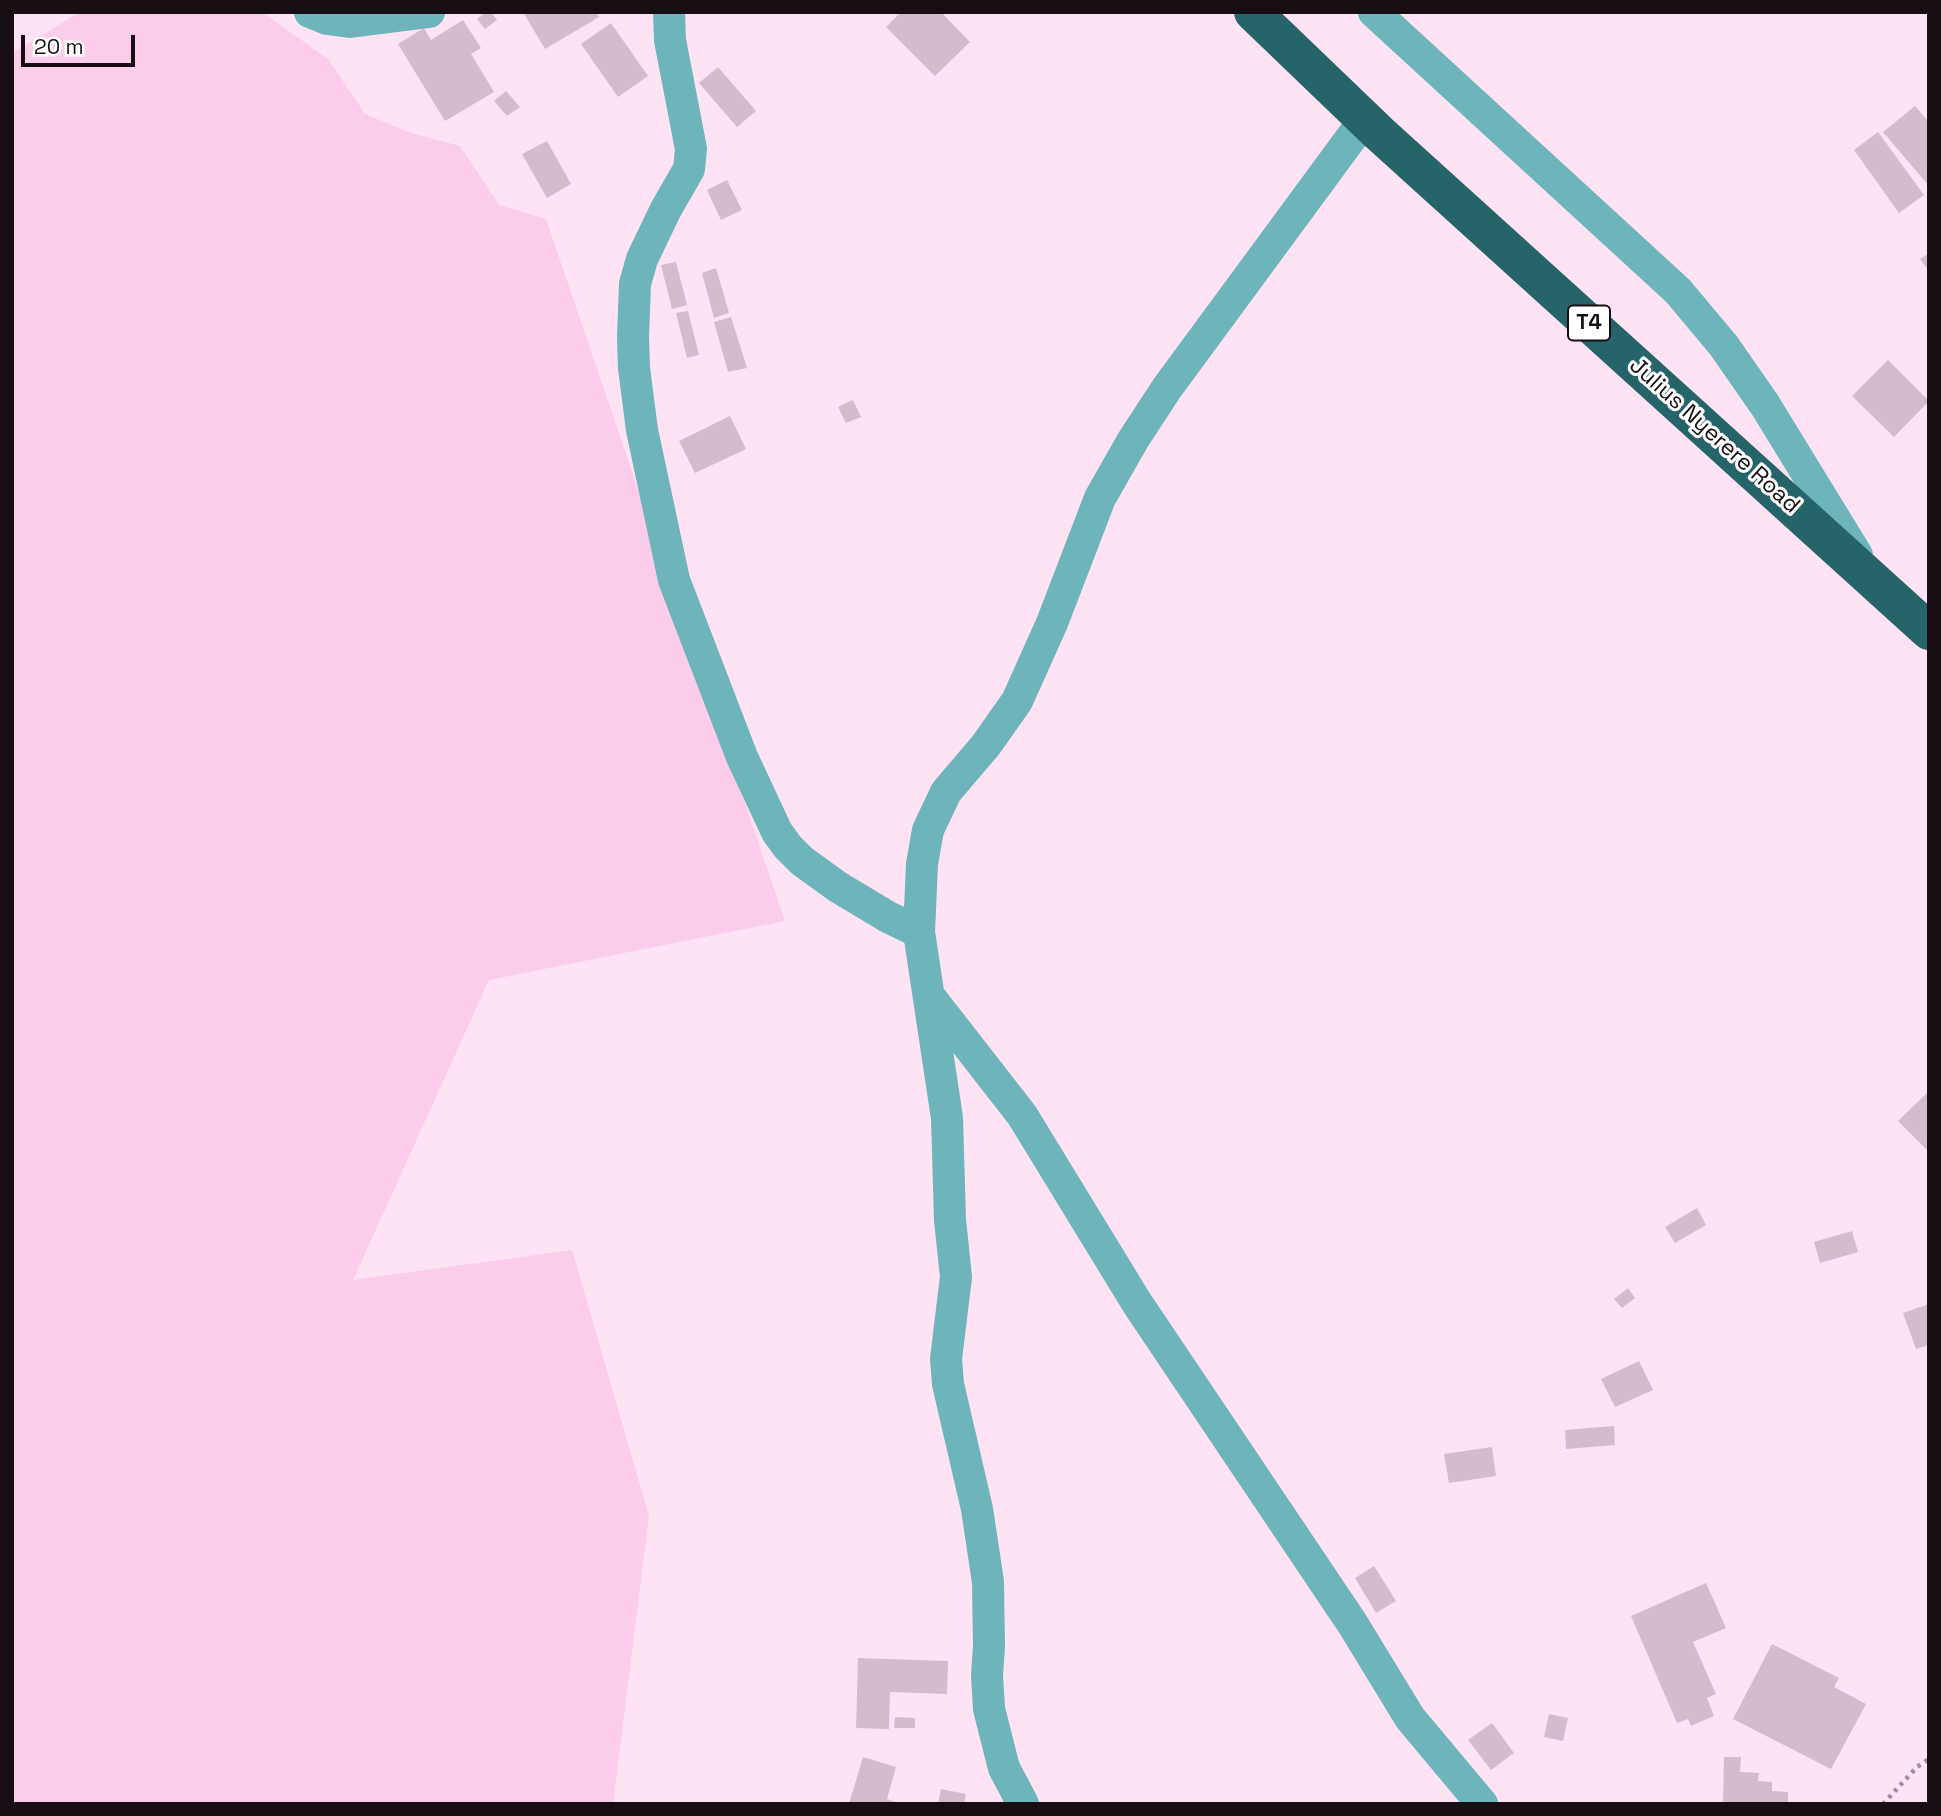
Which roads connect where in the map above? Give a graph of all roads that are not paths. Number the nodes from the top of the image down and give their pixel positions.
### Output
1 (310, 12) edge
2 (429, 12) edge
3 (669, 12) edge
4 (1252, 12) edge
5 (1374, 12) edge
6 (1365, 120) junction
7 (1870, 578) junction
8 (1929, 631) edge
9 (919, 932) junction
10 (927, 994) junction
11 (1023, 1804) edge
12 (1482, 1804) edge

1 - 2 street
3 - 9 street
4 - 6 highway, Julius Nyerere Road / T4
5 - 7 street
6 - 7 highway, Julius Nyerere Road / T4
6 - 9 street
7 - 8 highway, Julius Nyerere Road / T4
9 - 10 street
10 - 11 street
10 - 12 street

